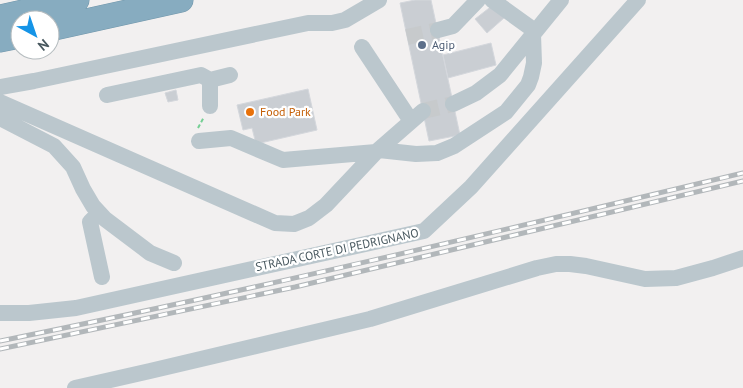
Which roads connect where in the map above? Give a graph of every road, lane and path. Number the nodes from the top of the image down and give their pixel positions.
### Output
1 (77, 0) edge
2 (181, 0) edge
3 (379, 0) edge
4 (478, 0) edge
5 (492, 0) edge
6 (638, 0) edge
7 (555, 3) edge
8 (0, 17) edge
9 (60, 27) edge
10 (438, 30) tunnel mouth
11 (534, 33) junction
12 (362, 47) dead end
13 (230, 75) dead end
14 (210, 80) junction
15 (0, 86) edge
16 (107, 95) dead end
17 (0, 102) edge
18 (453, 104) tunnel mouth
19 (210, 106) joint
20 (0, 118) edge
21 (198, 135) joint
22 (378, 151) junction
23 (100, 213) junction
24 (743, 258) edge
25 (174, 263) dead end
26 (102, 277) dead end
27 (0, 314) edge
28 (75, 388) edge

1 - 8 highway
2 - 9 highway
3 - 15 street
4 - 10 street
5 - 11 street
6 - 27 street, STRADA CORTE DI PEDRIGNANO
7 - 11 street
11 - 18 street
11 - 22 street
12 - 22 street
13 - 14 street
14 - 16 street
14 - 19 street
17 - 22 street
19 - 21 path
20 - 23 street
21 - 22 street
23 - 25 street
23 - 26 street
24 - 28 street

